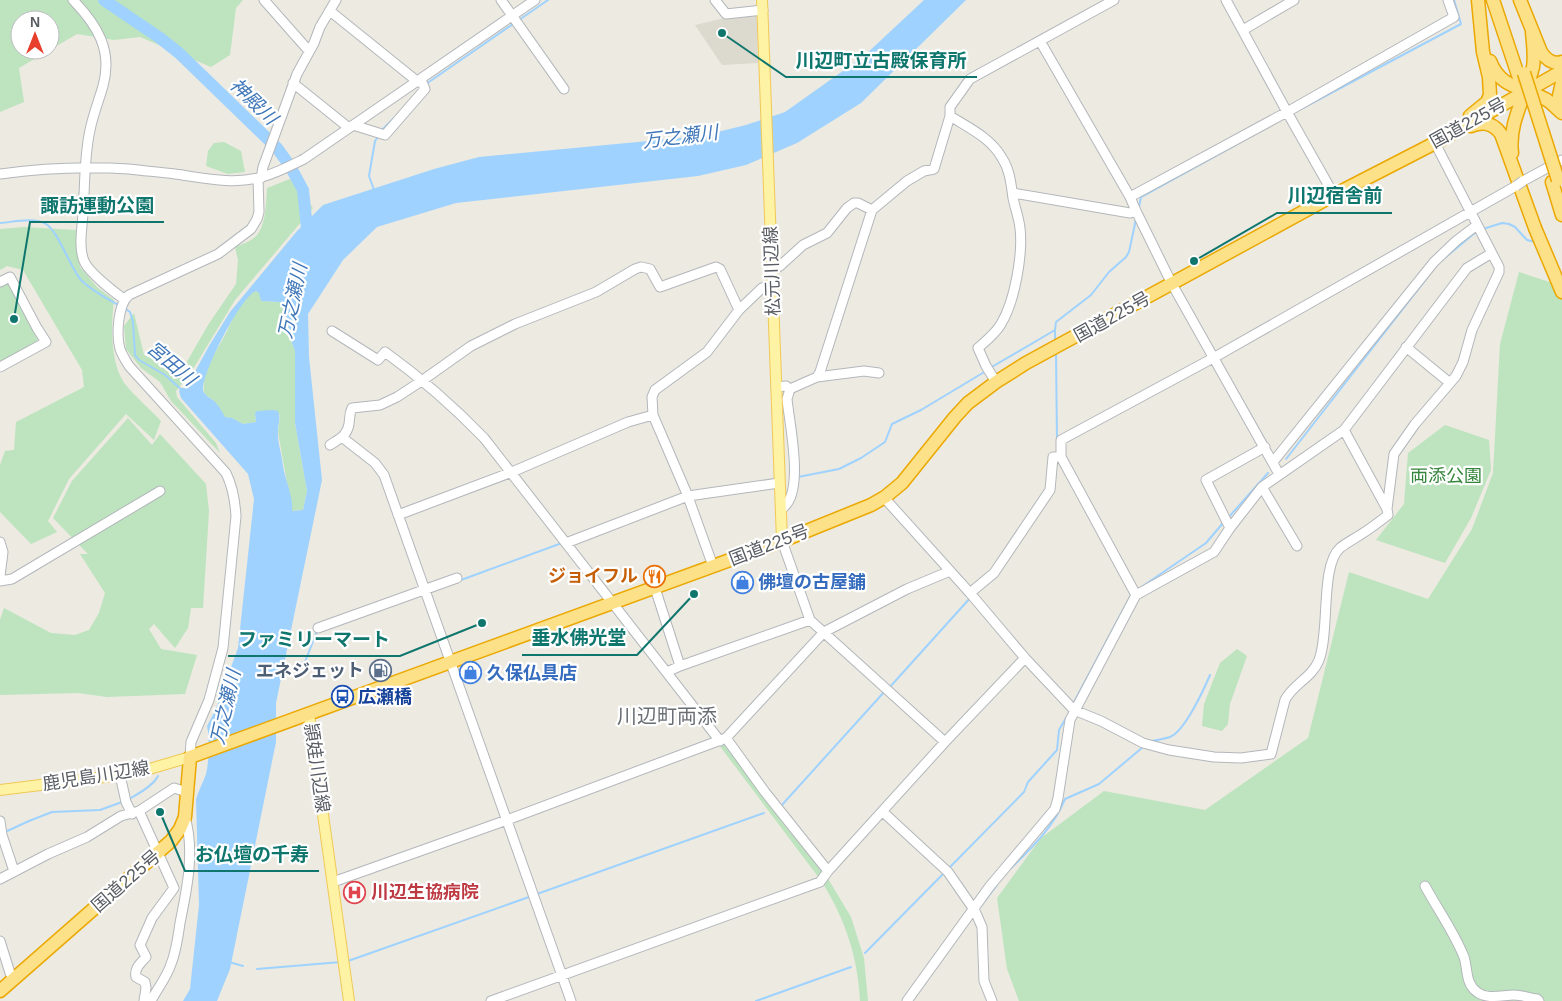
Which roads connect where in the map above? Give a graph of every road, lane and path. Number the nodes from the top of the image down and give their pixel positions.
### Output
1 (73, 0) edge
2 (264, 0) edge
3 (336, 0) edge
4 (500, 0) edge
5 (535, 0) edge
6 (715, 0) edge
7 (1114, 0) edge
8 (1226, 0) edge
9 (1294, 0) edge
10 (1448, 0) edge
11 (1478, 0) edge
12 (1493, 0) edge
13 (1501, 0) edge
14 (1520, 0) edge
15 (763, 5) edge
16 (330, 11) junction
17 (515, 20) junction
18 (1245, 29) junction
19 (1482, 32) junction
20 (1532, 32) junction
21 (1040, 40) junction
22 (309, 51) junction
23 (1562, 62) edge
24 (1562, 71) edge
25 (1521, 74) junction
26 (1562, 82) edge
27 (293, 83) junction
28 (422, 83) junction
29 (564, 89) dead end
30 (1526, 92) junction
31 (1562, 105) edge
32 (1287, 112) junction
33 (1562, 114) edge
34 (950, 116) junction
35 (351, 127) junction
36 (1440, 140) junction
37 (1562, 160) edge
38 (86, 167) junction
39 (1515, 171) junction
40 (0, 174) edge
41 (260, 178) junction
42 (1555, 181) junction
43 (1013, 193) junction
44 (1562, 193) edge
45 (1334, 194) junction
46 (1130, 197) junction
47 (872, 210) junction
48 (1470, 212) junction
49 (1137, 214) junction
50 (1562, 215) edge
51 (1479, 229) junction
52 (1492, 253) junction
53 (772, 270) junction
54 (0, 282) edge
55 (1172, 284) junction
56 (773, 286) junction
57 (1562, 292) edge
58 (124, 301) junction
59 (739, 310) junction
60 (332, 331) dead end
61 (1406, 347) junction
62 (1215, 357) junction
63 (0, 367) edge
64 (879, 374) dead end
65 (816, 377) junction
66 (423, 380) junction
67 (996, 382) junction
68 (1450, 383) junction
69 (776, 386) junction
70 (790, 388) junction
71 (653, 415) junction
72 (1344, 430) junction
73 (343, 438) junction
74 (330, 445) dead end
75 (1265, 447) junction
76 (1058, 457) junction
77 (1274, 462) junction
78 (512, 472) junction
79 (1279, 474) junction
80 (779, 483) junction
81 (1262, 487) junction
82 (160, 490) dead end
83 (688, 495) junction
84 (885, 497) junction
85 (781, 509) junction
86 (1387, 509) junction
87 (398, 515) junction
88 (1227, 523) junction
89 (782, 541) junction
90 (0, 542) edge
91 (566, 542) junction
92 (1297, 546) dead end
93 (713, 566) junction
94 (950, 571) junction
95 (0, 576) edge
96 (457, 578) dead end
97 (0, 582) edge
98 (655, 588) junction
99 (425, 592) junction
100 (972, 595) junction
101 (1136, 595) junction
102 (612, 603) junction
103 (810, 620) junction
104 (318, 628) dead end
105 (824, 632) junction
106 (1025, 658) junction
107 (452, 662) junction
108 (680, 666) junction
109 (667, 672) junction
110 (1074, 710) junction
111 (309, 714) junction
112 (723, 740) junction
113 (945, 742) junction
114 (190, 757) junction
115 (120, 775) junction
116 (0, 790) edge
117 (187, 792) junction
118 (136, 812) junction
119 (883, 812) junction
120 (184, 817) junction
121 (506, 820) junction
122 (0, 821) edge
123 (158, 852) junction
124 (14, 871) junction
125 (828, 871) junction
126 (0, 879) edge
127 (333, 882) junction
128 (1425, 886) dead end
129 (975, 911) junction
130 (0, 941) edge
131 (562, 975) junction
132 (14, 979) junction
133 (0, 991) edge
134 (144, 1001) edge
135 (150, 1001) edge
136 (349, 1001) edge
137 (491, 1001) edge
138 (571, 1001) edge
139 (907, 1001) edge
140 (992, 1001) edge
141 (1539, 1001) edge

1 - 38 street
2 - 22 street
3 - 16 street
4 - 17 street
5 - 17 street
6 - 15 street
7 - 21 street
8 - 18 street
9 - 18 street
10 - 32 street
11 - 19 highway
12 - 25 highway
13 - 25 highway
14 - 20 highway
15 - 53 main road, 松元川辺線
16 - 22 street
16 - 28 street
17 - 28 street
17 - 29 street
18 - 32 street
19 - 30 highway
19 - 36 highway
20 - 23 highway
20 - 30 highway
21 - 34 street
21 - 46 street
22 - 27 street
24 - 30 highway, 国道225号
25 - 30 highway, bridge
26 - 31 highway
27 - 35 street
27 - 41 street
28 - 35 street
28 - 35 street
30 - 33 highway
30 - 36 highway, 国道225号
30 - 39 highway
30 - 42 highway, bridge
32 - 45 street
32 - 46 street
34 - 43 street
34 - 47 street
35 - 41 street
36 - 39 highway
36 - 45 highway, 国道225号
36 - 48 street
37 - 48 street
38 - 40 street
38 - 41 street
38 - 58 street
39 - 57 highway
41 - 58 street
42 - 44 highway
42 - 50 highway
43 - 49 street
43 - 67 street
45 - 55 highway, 国道225号
46 - 49 street
47 - 53 street
47 - 65 street
48 - 51 street
48 - 62 street
49 - 55 street
51 - 52 street
51 - 77 street
52 - 61 street
52 - 68 street
53 - 56 main road, 松元川辺線
54 - 63 street
55 - 62 street
55 - 67 highway, 国道225号
56 - 59 street
56 - 69 main road, 松元川辺線
58 - 114 street
59 - 66 street
59 - 71 street
60 - 66 street
61 - 68 street
61 - 72 street
62 - 75 street
62 - 76 street
64 - 65 street
65 - 70 street
66 - 73 street
66 - 78 street
67 - 84 highway, 国道225号
68 - 86 street
69 - 70 street
69 - 80 main road, 松元川辺線
70 - 85 street
71 - 78 street
71 - 83 street
72 - 79 street
72 - 86 street
73 - 74 street
73 - 87 street
75 - 77 street
75 - 88 street
76 - 100 street
76 - 101 street
77 - 79 street
78 - 87 street
78 - 91 street
79 - 81 street
80 - 83 street
80 - 85 main road, 松元川辺線
81 - 88 street
81 - 92 street
82 - 97 street
83 - 91 street
83 - 93 street
84 - 89 highway, 国道225号
84 - 94 street
85 - 89 main road, 松元川辺線
86 - 110 street
87 - 99 street
88 - 101 street
89 - 93 highway, 国道225号
89 - 103 street
90 - 95 street
91 - 102 street
93 - 98 highway, 国道225号
94 - 100 street
94 - 105 street
96 - 99 street
98 - 102 highway, 国道225号
98 - 108 street
99 - 104 street
99 - 107 street
100 - 106 street
101 - 110 street
102 - 107 highway, 国道225号
102 - 109 street
103 - 105 street
103 - 108 street
105 - 112 street
105 - 113 street
106 - 110 street
106 - 113 street
107 - 111 highway, 国道225号
107 - 121 street
108 - 109 street
109 - 112 street
110 - 129 street
111 - 114 highway, 国道225号
111 - 127 main road, 頴娃川辺線
112 - 121 street
112 - 125 street
113 - 119 street
114 - 115 main road, 鹿児島川辺線
114 - 117 highway, 国道225号
115 - 116 main road, 鹿児島川辺線
115 - 118 street
117 - 118 street
117 - 120 highway, 国道225号
118 - 123 street
118 - 124 street
119 - 125 street
119 - 129 street
120 - 123 highway, 国道225号
120 - 135 street
121 - 127 street
121 - 131 street
122 - 124 street
123 - 132 highway, 国道225号
123 - 134 street
124 - 126 street
125 - 131 street
127 - 136 main road, 頴娃川辺線
128 - 141 street
129 - 139 street
129 - 140 street
130 - 132 street
131 - 137 street
131 - 138 street
132 - 133 highway, 国道225号

